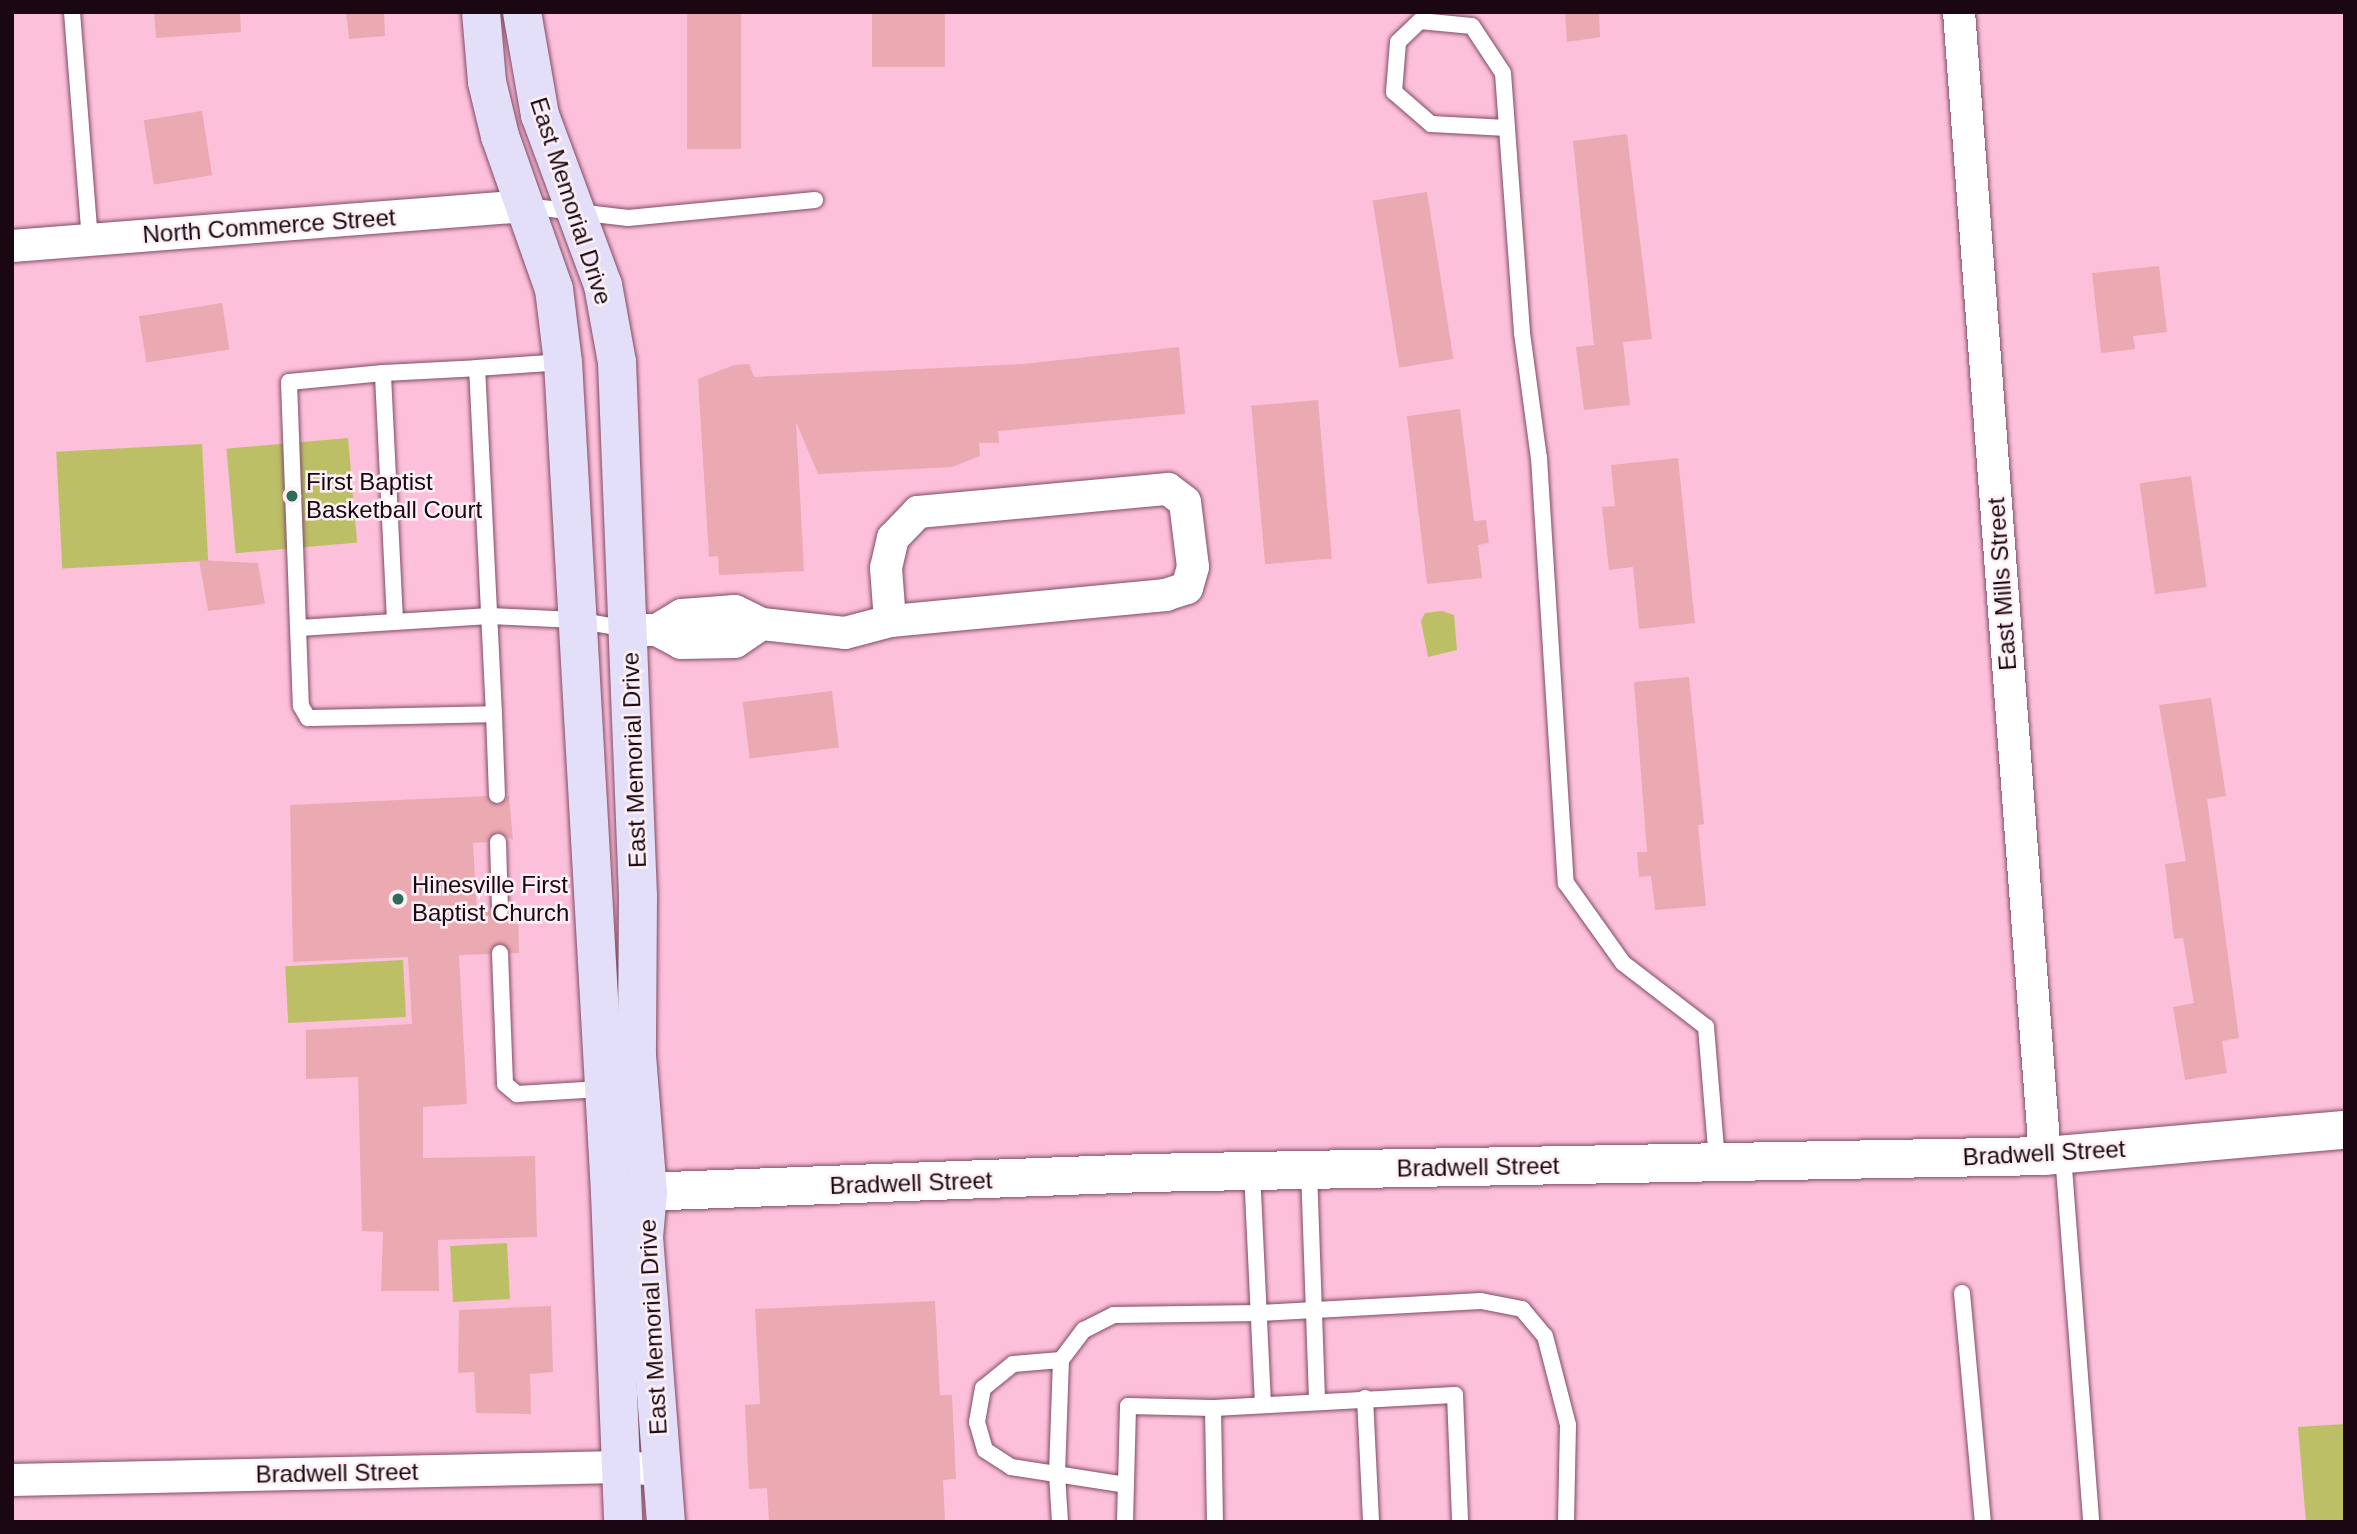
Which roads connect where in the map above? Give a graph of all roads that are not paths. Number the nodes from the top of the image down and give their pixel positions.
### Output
1 (72, 12) edge
2 (481, 12) edge
3 (522, 12) edge
4 (1959, 12) edge
5 (1507, 128) junction
6 (815, 201) dead end
7 (526, 206) junction
8 (575, 212) junction
9 (90, 239) junction
10 (12, 246) edge
11 (563, 362) junction
12 (477, 368) junction
13 (383, 373) junction
14 (490, 616) junction
15 (576, 620) junction
16 (395, 621) junction
17 (890, 621) junction
18 (299, 628) junction
19 (644, 630) junction
20 (494, 714) junction
21 (497, 795) dead end
22 (498, 842) dead end
23 (500, 910) dead end
24 (500, 953) dead end
25 (601, 1089) junction
26 (2345, 1130) edge
27 (2054, 1155) junction
28 (1717, 1162) junction
29 (1309, 1170) junction
30 (1252, 1171) junction
31 (648, 1193) junction
32 (610, 1194) junction
33 (1962, 1293) dead end
34 (1314, 1310) junction
35 (1260, 1313) junction
36 (1061, 1360) junction
37 (1365, 1398) junction
38 (1317, 1399) junction
39 (1263, 1403) junction
40 (1213, 1408) junction
41 (620, 1467) junction
42 (663, 1470) junction
43 (1057, 1474) junction
44 (12, 1480) edge
45 (1126, 1485) junction
46 (622, 1522) edge
47 (666, 1522) edge
48 (1060, 1522) edge
49 (1125, 1522) edge
50 (1215, 1522) edge
51 (1371, 1522) edge
52 (1460, 1522) edge
53 (1566, 1522) edge
54 (1983, 1522) edge
55 (2091, 1522) edge

1 - 9 lane
2 - 7 main road, East Memorial Drive
3 - 8 main road, East Memorial Drive
4 - 27 street, East Mills Street
5 - 5 lane
5 - 28 lane
6 - 8 lane
7 - 8 lane
7 - 9 street, North Commerce Street
7 - 11 main road, East Memorial Drive
8 - 19 main road, East Memorial Drive
9 - 10 street, North Commerce Street
11 - 12 lane
11 - 15 main road, East Memorial Drive
12 - 13 lane
12 - 14 lane
13 - 16 lane
13 - 18 lane
14 - 15 lane
14 - 16 lane
14 - 20 lane
15 - 19 lane
15 - 25 main road, East Memorial Drive
16 - 18 lane
17 - 17 street
17 - 19 street
18 - 20 lane
19 - 31 main road, East Memorial Drive
20 - 21 lane
22 - 23 lane
24 - 25 lane
25 - 32 main road, East Memorial Drive
26 - 27 street, Bradwell Street
27 - 28 street, Bradwell Street
27 - 55 lane
28 - 29 street, Bradwell Street
29 - 30 street, Bradwell Street
29 - 34 lane
30 - 31 street, Bradwell Street
30 - 35 lane
31 - 32 street, Bradwell Street
31 - 42 main road, East Memorial Drive
32 - 41 main road, East Memorial Drive
33 - 54 lane
34 - 35 lane
34 - 38 lane
34 - 53 lane
35 - 36 lane
35 - 39 lane
36 - 43 lane
36 - 43 lane
37 - 38 lane
37 - 51 lane
37 - 52 lane
38 - 39 lane
39 - 40 lane
40 - 45 lane
40 - 50 lane
41 - 42 street, Bradwell Street
41 - 44 street, Bradwell Street
41 - 46 main road, East Memorial Drive
42 - 47 main road, East Memorial Drive
43 - 45 lane
43 - 48 lane
45 - 49 lane

